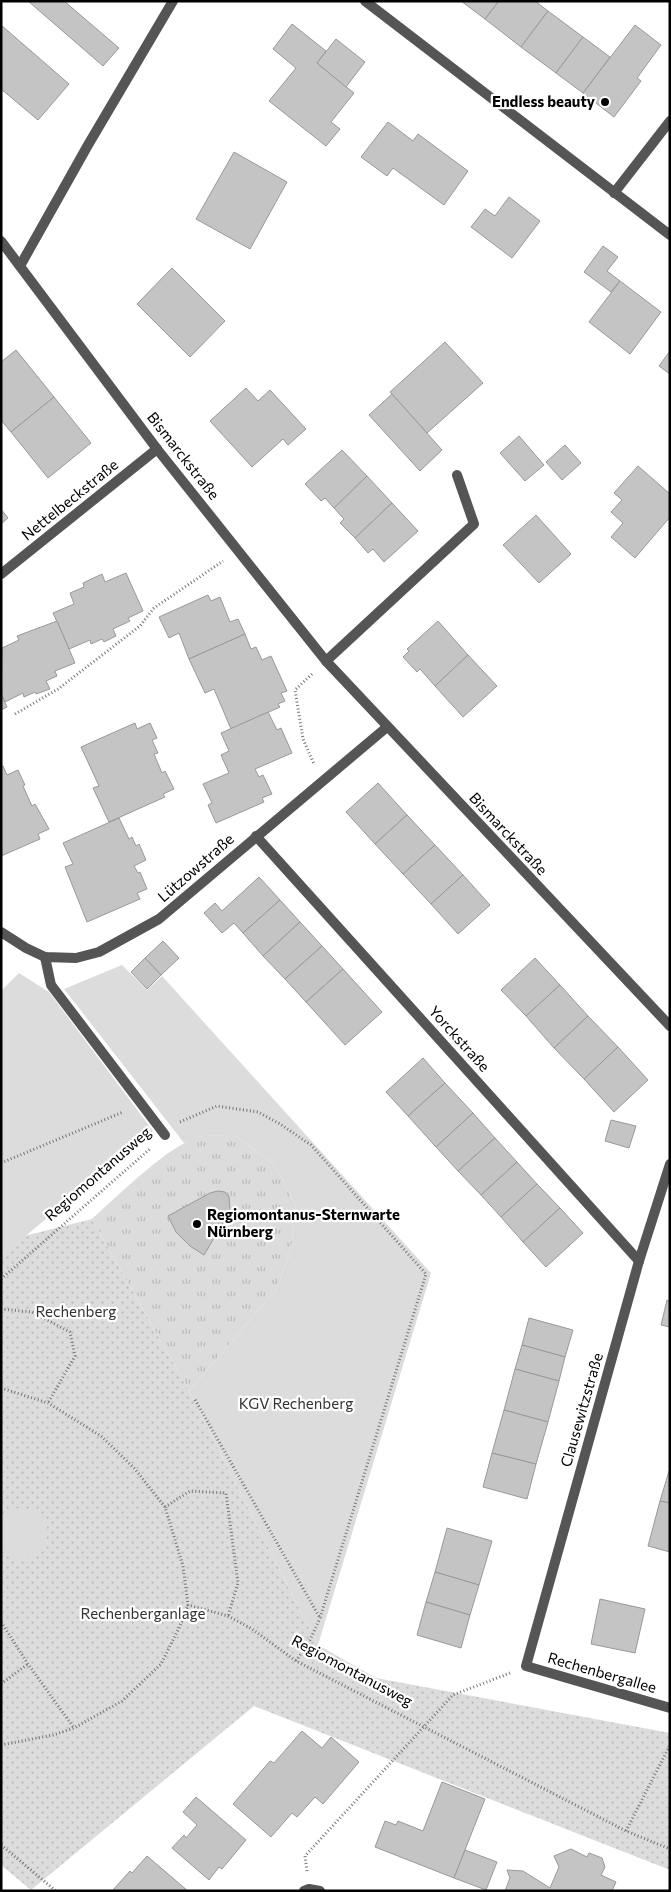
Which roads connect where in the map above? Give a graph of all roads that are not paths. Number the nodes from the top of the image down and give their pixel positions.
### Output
1 (173, 1) edge
2 (365, 1) edge
3 (670, 121) edge
4 (614, 193) junction
5 (670, 234) edge
6 (1, 241) edge
7 (20, 266) junction
8 (157, 449) junction
9 (458, 475) dead end
10 (1, 574) edge
11 (326, 661) junction
12 (387, 727) junction
13 (256, 836) junction
14 (1, 932) edge
15 (45, 957) junction
16 (670, 1026) edge
17 (165, 1135) road end
18 (670, 1164) edge
19 (639, 1261) junction
20 (526, 1666) joint
21 (670, 1708) edge
22 (306, 1890) edge
23 (320, 1891) edge

1 - 7 street
2 - 4 street
3 - 4 street
4 - 5 street
6 - 7 street, Bismarckstraße
7 - 8 street, Bismarckstraße
8 - 10 street, Nettelbeckstraße
8 - 11 street, Bismarckstraße
9 - 11 street
11 - 12 street, Bismarckstraße
12 - 13 street, Lützowstraße
12 - 16 street, Bismarckstraße
13 - 15 street, Lützowstraße
13 - 19 street, Yorckstraße
14 - 15 street, Lützowstraße
15 - 17 street, Regiomontanusweg
18 - 19 street, Clausewitzstraße
19 - 20 street, Clausewitzstraße
20 - 21 street, Rechenbergallee
22 - 23 street

